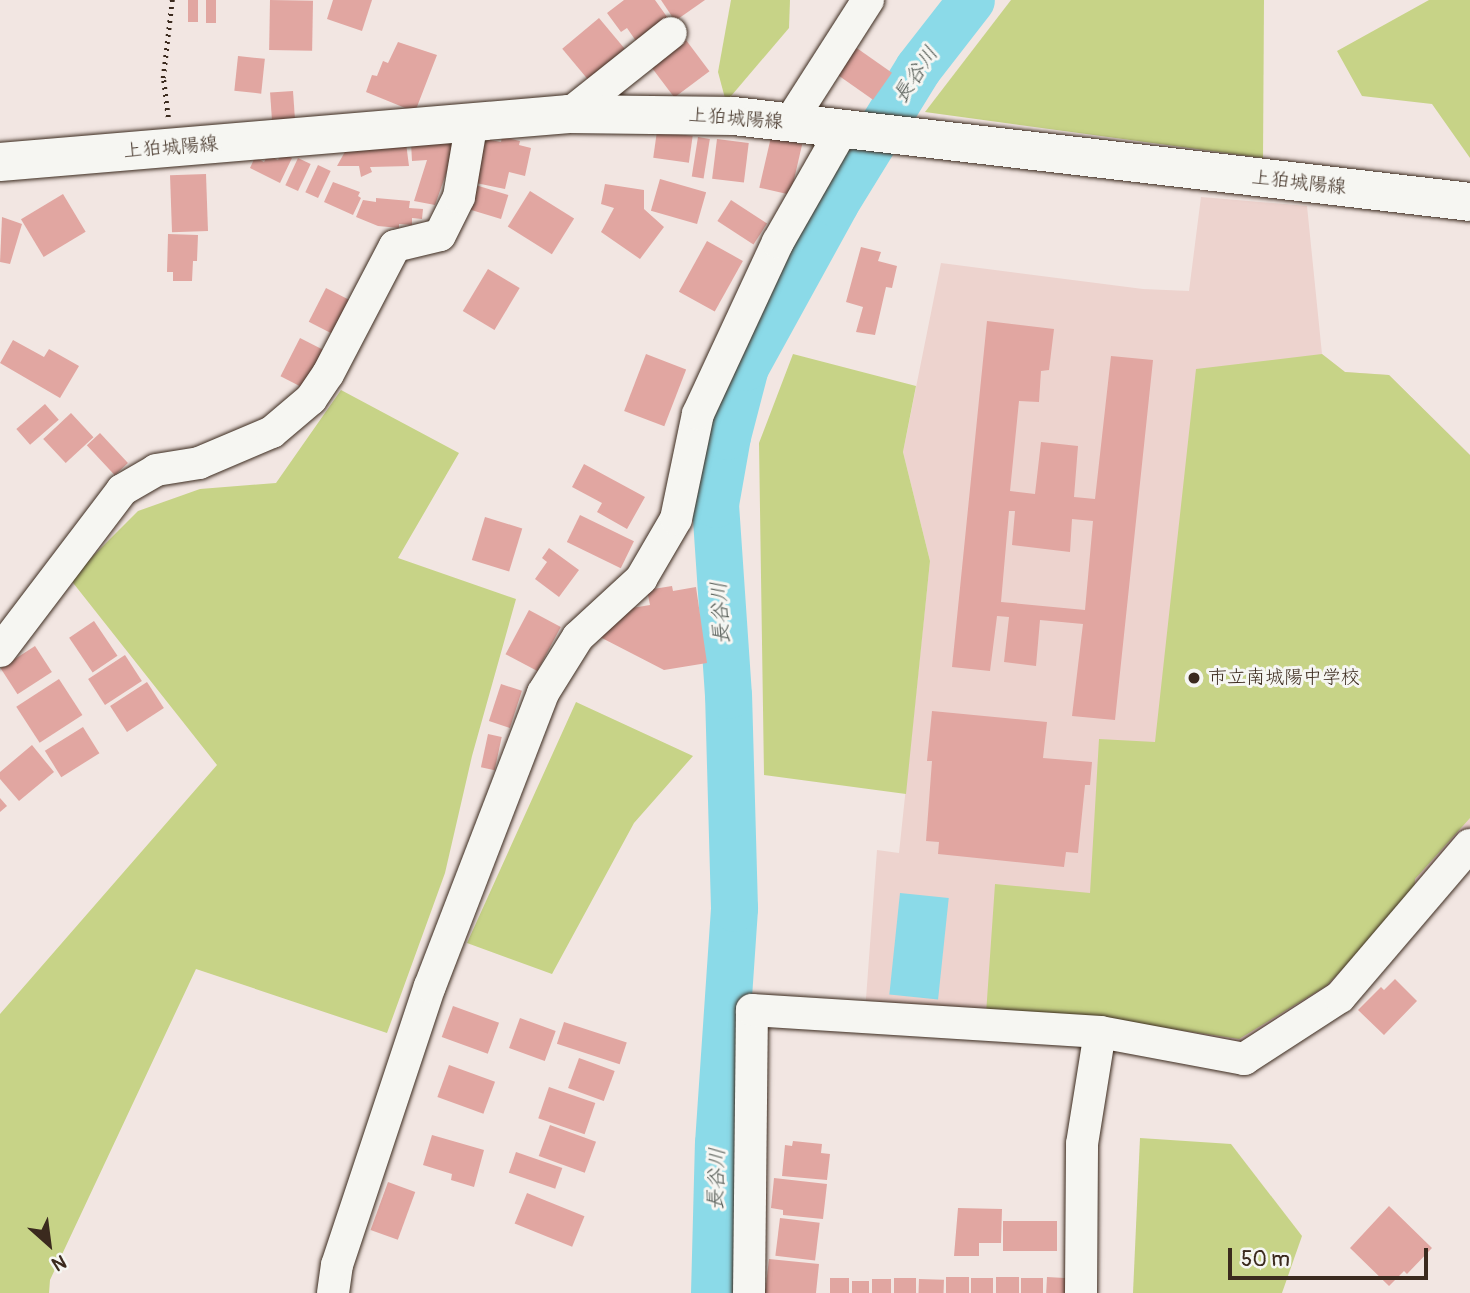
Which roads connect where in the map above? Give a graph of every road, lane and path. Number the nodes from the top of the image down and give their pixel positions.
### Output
1 (172, 0) edge
2 (868, 0) edge
3 (670, 33) dead end
4 (569, 114) junction
5 (472, 121) junction
6 (790, 122) junction
7 (852, 129) junction
8 (172, 148) junction
9 (0, 162) edge
10 (1470, 202) edge
11 (0, 651) edge
12 (1470, 845) edge
13 (1100, 1032) junction
14 (333, 1293) edge
15 (748, 1293) edge
16 (1081, 1293) edge

1 - 8 path
2 - 6 street
3 - 4 street
4 - 5 main road, 上狛城陽線
4 - 6 main road, 上狛城陽線
5 - 8 main road, 上狛城陽線
5 - 11 street
6 - 7 main road, 上狛城陽線
7 - 10 main road, 上狛城陽線
7 - 14 street
8 - 9 main road, 上狛城陽線
12 - 13 street
13 - 15 street
13 - 16 street

